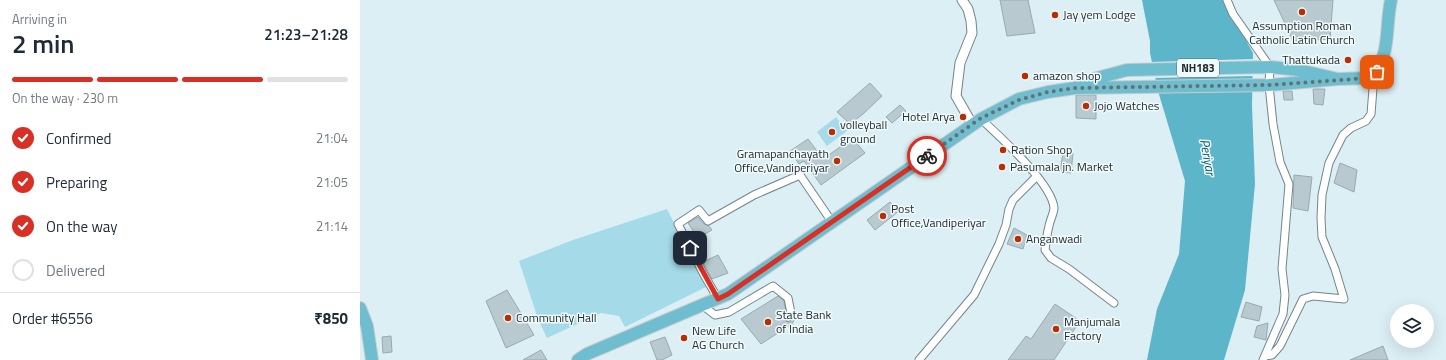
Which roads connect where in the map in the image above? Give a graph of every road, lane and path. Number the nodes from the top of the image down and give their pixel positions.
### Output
1 (962, 0) edge
2 (1227, 0) edge
3 (1391, 0) edge
4 (1270, 67) junction
5 (1374, 76) junction
6 (1338, 79) junction
7 (1269, 85) junction
8 (1075, 88) junction
9 (977, 121) junction
10 (1037, 176) junction
11 (832, 222) junction
12 (718, 299) junction
13 (1114, 303) dead end
14 (702, 306) junction
15 (360, 308) edge
16 (788, 317) dead end
17 (1264, 358) edge
18 (372, 360) edge
19 (578, 360) edge
20 (919, 360) edge

1 - 9 street
2 - 4 street
3 - 5 highway
4 - 6 highway, NH183
4 - 7 street
4 - 8 highway, NH183
5 - 6 highway, NH183
5 - 17 street
6 - 7 highway
7 - 8 highway
7 - 17 street
8 - 9 highway, NH183
9 - 10 street
9 - 11 highway, NH183
10 - 13 street
10 - 20 street
11 - 12 highway, NH183
11 - 12 street
12 - 14 highway, NH183
14 - 16 street
14 - 19 highway, NH183
15 - 18 highway

